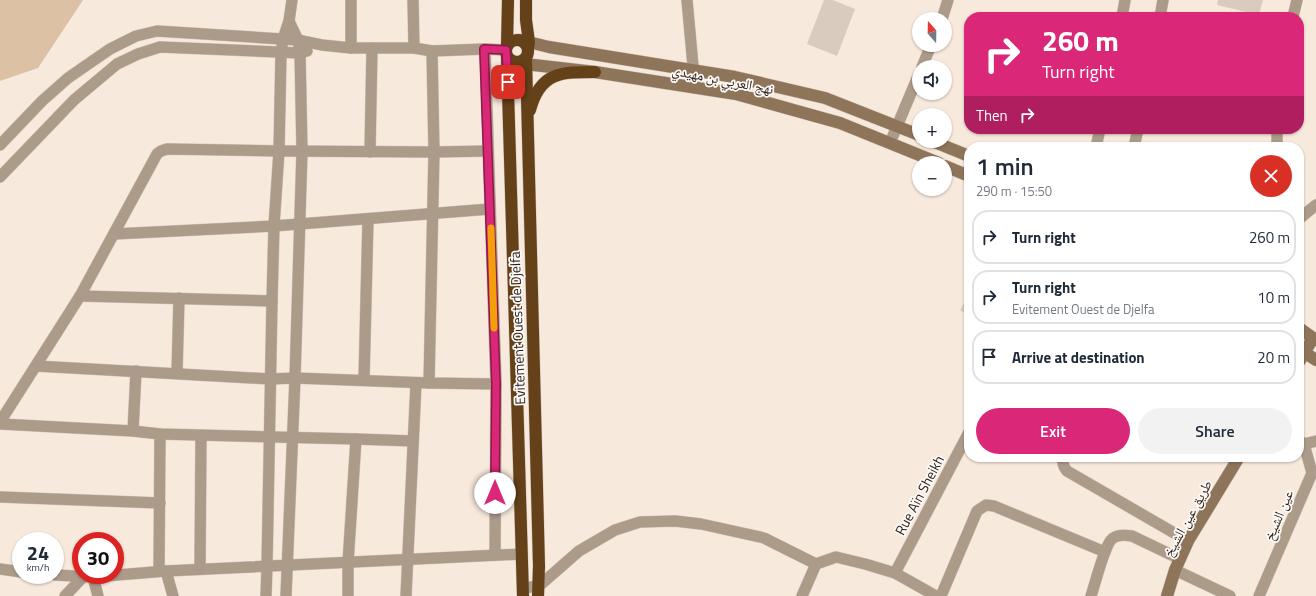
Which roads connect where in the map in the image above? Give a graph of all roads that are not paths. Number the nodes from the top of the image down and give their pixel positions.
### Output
1 (292, 0) edge
2 (351, 0) edge
3 (413, 0) edge
4 (508, 0) edge
5 (526, 0) edge
6 (687, 0) edge
7 (948, 0) edge
8 (1125, 0) edge
9 (1163, 0) edge
10 (1297, 0) edge
11 (944, 12) edge
12 (1123, 12) edge
13 (1161, 12) edge
14 (1294, 12) edge
15 (289, 21) junction
16 (283, 39) junction
17 (298, 40) junction
18 (322, 45) junction
19 (351, 48) junction
20 (372, 48) junction
21 (414, 48) junction
22 (484, 49) junction
23 (432, 51) junction
24 (518, 52) junction
25 (281, 53) junction
26 (300, 54) junction
27 (694, 70) junction
28 (595, 72) junction
29 (695, 88) junction
30 (912, 91) edge
31 (527, 125) junction
32 (897, 126) junction
33 (912, 133) edge
34 (890, 143) junction
35 (0, 145) edge
36 (916, 148) edge
37 (949, 148) edge
38 (302, 151) junction
39 (488, 151) junction
40 (279, 152) junction
41 (370, 152) junction
42 (434, 152) junction
43 (914, 153) junction
44 (964, 154) edge
45 (921, 156) edge
46 (952, 169) edge
47 (964, 174) edge
48 (0, 177) edge
49 (1316, 205) edge
50 (490, 209) junction
51 (432, 214) junction
52 (1304, 215) edge
53 (368, 219) junction
54 (300, 224) junction
55 (274, 226) junction
56 (114, 234) junction
57 (80, 296) junction
58 (180, 298) junction
59 (272, 301) junction
60 (1304, 331) edge
61 (1315, 339) edge
62 (1304, 352) edge
63 (1304, 356) edge
64 (1316, 360) edge
65 (36, 366) junction
66 (136, 371) junction
67 (177, 373) junction
68 (295, 378) junction
69 (270, 379) junction
70 (364, 380) junction
71 (416, 383) junction
72 (429, 383) junction
73 (496, 384) junction
74 (0, 423) edge
75 (133, 431) junction
76 (160, 434) junction
77 (201, 436) junction
78 (270, 437) junction
79 (292, 438) junction
80 (356, 439) junction
81 (413, 441) junction
82 (964, 442) edge
83 (1304, 442) edge
84 (1316, 442) edge
85 (1304, 448) edge
86 (1062, 462) edge
87 (1236, 462) edge
88 (1312, 473) junction
89 (1316, 487) edge
90 (0, 497) edge
91 (160, 503) junction
92 (1188, 542) junction
93 (1105, 552) junction
94 (522, 554) junction
95 (495, 555) junction
96 (407, 560) junction
97 (348, 563) junction
98 (816, 564) junction
99 (288, 565) junction
100 (1177, 565) junction
101 (267, 566) junction
102 (0, 569) edge
103 (200, 569) junction
104 (12, 571) edge
105 (162, 571) junction
106 (895, 573) junction
107 (124, 574) edge
108 (80, 584) edge
109 (92, 584) edge
110 (538, 591) edge
111 (523, 592) edge
112 (66, 596) edge
113 (98, 596) edge
114 (173, 596) edge
115 (266, 596) edge
116 (286, 596) edge
117 (348, 596) edge
118 (406, 596) edge
119 (802, 596) edge
120 (936, 596) edge
121 (941, 596) edge
122 (1091, 596) edge
123 (1167, 596) edge
124 (1230, 596) edge
125 (1259, 596) edge

1 - 15 street
2 - 19 street
3 - 21 street
4 - 24 highway, Evitement Ouest de Djelfa
5 - 24 highway, Evitement Ouest de Djelfa
6 - 27 street
7 - 11 street
8 - 12 street
9 - 13 street
10 - 14 street
15 - 16 street
15 - 17 street
16 - 17 street
16 - 25 street
16 - 35 street
17 - 18 street
17 - 26 street
18 - 19 street
18 - 26 street
19 - 20 street
20 - 21 street
20 - 41 street
21 - 23 street
22 - 23 street
22 - 24 street
22 - 39 street
23 - 42 street
24 - 27 main road, نهج العربي بن مهيدي
24 - 28 main road, نهج العربي بن مهيدي
24 - 31 highway, Evitement Ouest de Djelfa
24 - 94 highway, Evitement Ouest de Djelfa
25 - 26 street
25 - 40 street
25 - 48 street
26 - 38 street
27 - 29 street
27 - 32 main road, نهج العربي بن مهيدي
28 - 29 main road, نهج العربي بن مهيدي
28 - 31 highway
29 - 34 main road, نهج العربي بن مهيدي
30 - 32 street
31 - 110 highway, Evitement Ouest de Djelfa
32 - 33 main road, نهج العربي بن مهيدي
32 - 34 street
34 - 43 main road, نهج العربي بن مهيدي
36 - 43 main road
37 - 44 main road
38 - 40 street
38 - 41 street
38 - 54 street
39 - 42 street
39 - 50 street
40 - 55 street
40 - 56 street
41 - 42 street
42 - 51 street
43 - 45 main road, نهج العربي بن مهيدي
46 - 47 main road
49 - 52 street
50 - 51 street
50 - 73 street
51 - 53 street
51 - 72 street
53 - 54 street
53 - 70 street
54 - 55 street
54 - 68 street
55 - 56 street
55 - 59 street
56 - 57 street
57 - 58 street
57 - 65 street
58 - 59 street
58 - 67 street
59 - 69 street
60 - 61 main road
61 - 62 main road
63 - 64 main road
65 - 66 street
65 - 74 street
66 - 67 street
66 - 75 street
67 - 69 street
68 - 69 street
68 - 70 street
68 - 79 street
69 - 78 street
70 - 71 street
71 - 72 street
71 - 81 street
72 - 73 street
73 - 95 street
74 - 75 street
75 - 76 street
76 - 77 street
76 - 91 street
77 - 78 street
77 - 103 street
78 - 79 street
78 - 101 street
79 - 80 street
79 - 99 street
80 - 81 street
80 - 97 street
81 - 96 street
82 - 106 street, Rue Aïn Sheikh
83 - 84 street
85 - 88 street
86 - 92 street
87 - 92 main road, طريق عين الشيخ
88 - 89 street
88 - 125 street, عين الشيخ
90 - 91 street
91 - 105 street
92 - 100 main road, طريق عين الشيخ
93 - 100 street
93 - 121 street
93 - 122 street
94 - 95 street
94 - 111 highway, Evitement Ouest de Djelfa
95 - 96 street
96 - 97 street
96 - 118 street
97 - 99 street
97 - 117 street
98 - 106 street
98 - 110 street
98 - 119 street
99 - 101 street
99 - 116 street
100 - 123 main road, طريق عين الشيخ
100 - 124 street
101 - 103 street
101 - 115 street
102 - 104 street
103 - 105 street
105 - 107 street
105 - 114 street
106 - 120 street
108 - 112 street
109 - 113 street
110 - 111 street

